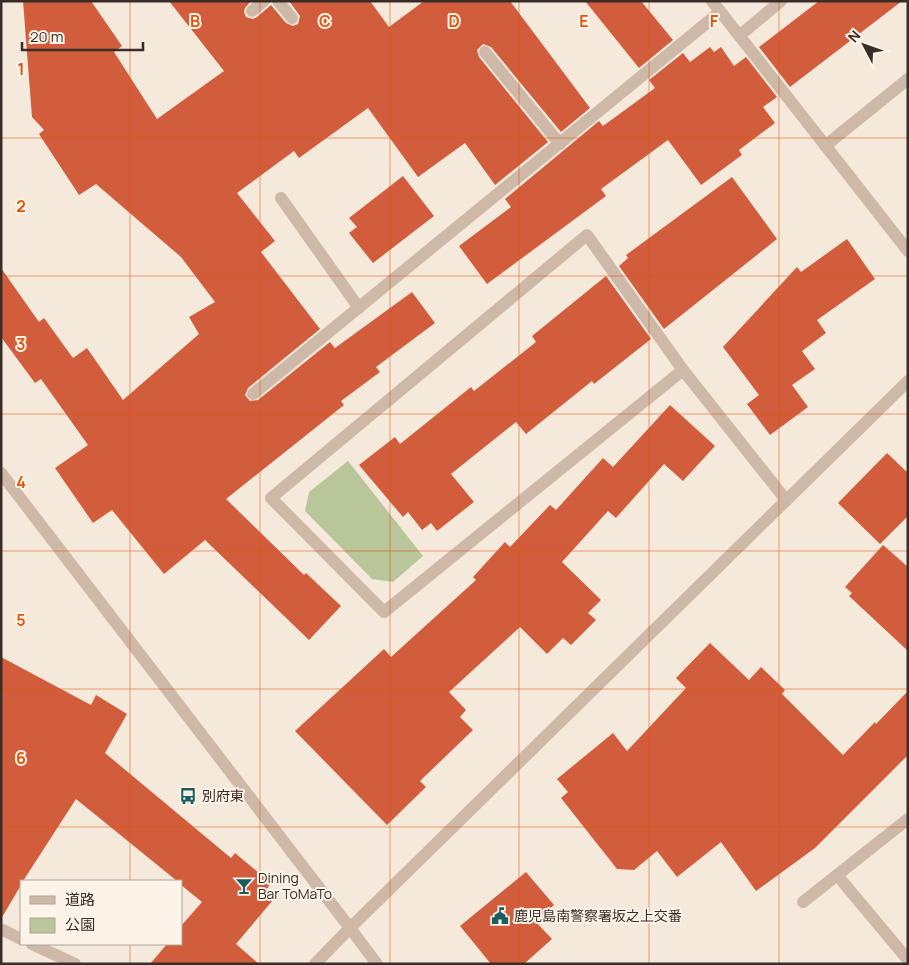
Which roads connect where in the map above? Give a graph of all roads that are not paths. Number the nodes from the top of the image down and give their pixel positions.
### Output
1 (264, 1) edge
2 (278, 1) edge
3 (712, 1) edge
4 (781, 1) edge
5 (252, 11) dead end
6 (720, 12) junction
7 (292, 18) dead end
8 (739, 36) junction
9 (485, 52) dead end
10 (908, 79) edge
11 (560, 144) junction
12 (825, 146) junction
13 (281, 198) dead end
14 (908, 251) edge
15 (359, 308) junction
16 (683, 370) junction
17 (908, 381) edge
18 (253, 394) dead end
19 (1, 472) edge
20 (786, 500) junction
21 (908, 819) edge
22 (837, 876) junction
23 (803, 902) dead end
24 (350, 928) junction
25 (1, 929) edge
26 (20, 938) edge
27 (34, 945) edge
28 (908, 960) edge
29 (75, 964) edge
30 (315, 964) edge
31 (378, 964) edge

1 - 5 street
2 - 7 street
3 - 6 street
4 - 8 street
6 - 8 street
6 - 11 street
8 - 12 street
9 - 11 street
10 - 12 street
11 - 15 street
12 - 14 street
13 - 15 street
15 - 18 street
16 - 16 street
16 - 20 street
17 - 20 street
19 - 24 street
20 - 24 street
21 - 22 street
22 - 23 street
22 - 28 street
24 - 30 street
24 - 31 street
25 - 26 street
27 - 29 street

